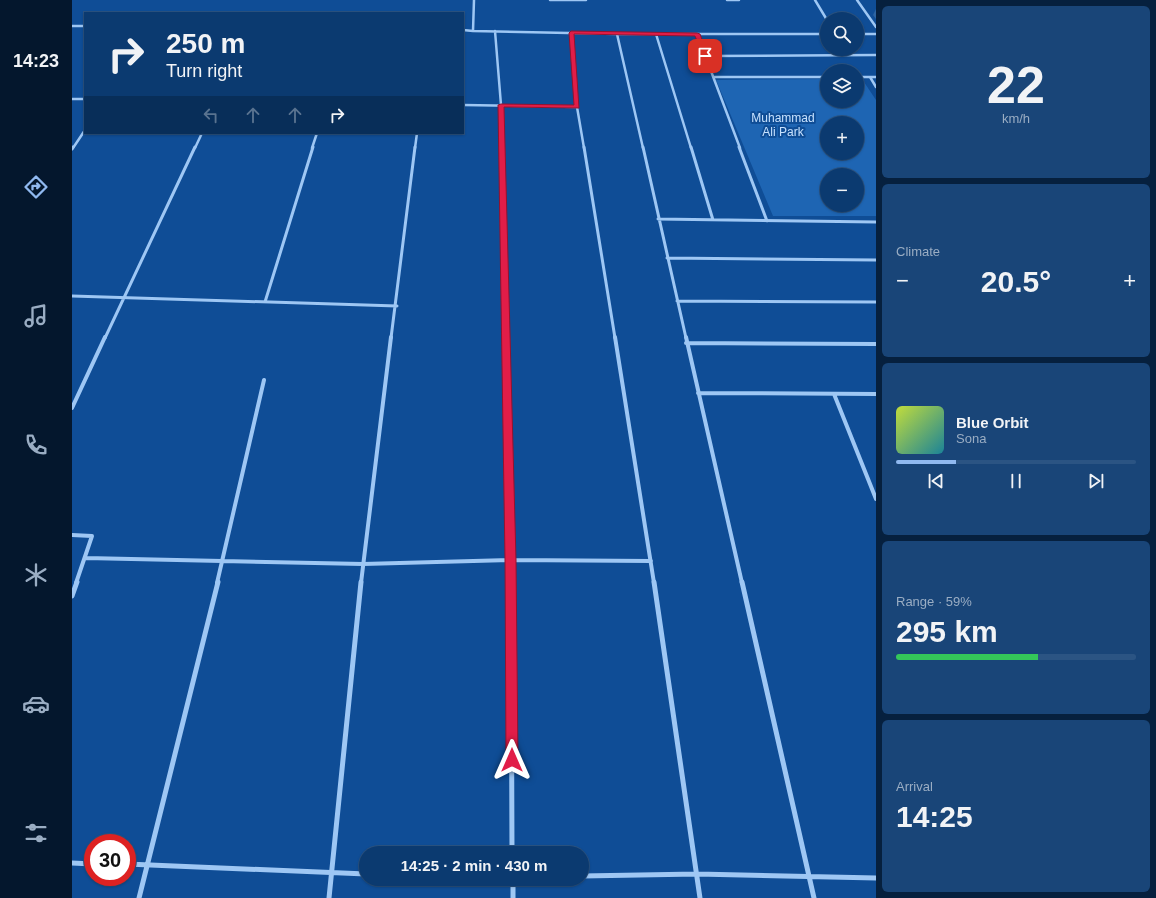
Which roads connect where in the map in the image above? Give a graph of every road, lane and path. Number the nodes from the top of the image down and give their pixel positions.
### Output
1 (474, 0) edge
2 (550, 0) edge
3 (561, 0) edge
4 (586, 0) edge
5 (726, 0) edge
6 (731, 0) edge
7 (739, 0) edge
8 (815, 0) edge
9 (857, 0) edge
10 (822, 12) edge
11 (72, 26) edge
12 (84, 26) edge
13 (876, 27) edge
14 (464, 30) edge
15 (473, 31) junction
16 (494, 31) junction
17 (571, 33) junction
18 (617, 34) junction
19 (656, 34) junction
20 (697, 34) junction
21 (820, 34) edge
22 (864, 34) edge
23 (876, 34) edge
24 (876, 55) edge
25 (705, 56) junction
26 (820, 77) edge
27 (864, 77) edge
28 (870, 77) junction
29 (876, 77) edge
30 (714, 78) junction
31 (876, 87) edge
32 (72, 99) edge
33 (84, 99) edge
34 (464, 105) edge
35 (501, 105) junction
36 (577, 107) junction
37 (84, 132) edge
38 (202, 134) edge
39 (317, 134) edge
40 (417, 134) edge
41 (72, 150) edge
42 (658, 219) junction
43 (713, 220) junction
44 (767, 221) junction
45 (876, 222) edge
46 (667, 258) junction
47 (876, 260) edge
48 (72, 296) edge
49 (125, 297) junction
50 (677, 301) junction
51 (266, 302) junction
52 (876, 302) edge
53 (397, 306) junction
54 (686, 343) junction
55 (876, 344) edge
56 (264, 380) dead end
57 (698, 393) junction
58 (834, 394) junction
59 (876, 394) edge
60 (72, 408) edge
61 (876, 500) edge
62 (72, 535) edge
63 (86, 558) junction
64 (510, 560) junction
65 (223, 561) junction
66 (651, 561) junction
67 (363, 564) junction
68 (72, 596) edge
69 (512, 846) edge
70 (72, 863) edge
71 (84, 864) edge
72 (136, 864) edge
73 (147, 865) junction
74 (332, 874) junction
75 (359, 874) edge
76 (697, 874) junction
77 (589, 876) edge
78 (810, 877) junction
79 (876, 878) edge
80 (513, 886) edge
81 (139, 898) edge
82 (329, 898) edge
83 (513, 898) edge
84 (700, 898) edge
85 (814, 898) edge

1 - 15 street
2 - 3 street
3 - 4 street
5 - 6 street
6 - 7 street
8 - 10 street
9 - 13 street
11 - 12 street
14 - 15 street
15 - 16 street
16 - 17 street
16 - 35 street
17 - 18 street
17 - 36 street
18 - 19 street
18 - 42 street
19 - 20 street
19 - 43 street
20 - 21 street
20 - 25 street
22 - 23 street
24 - 25 street
25 - 30 street
26 - 30 street
27 - 28 street
28 - 29 street
28 - 31 street
30 - 44 street
32 - 33 street
34 - 35 street
35 - 36 street
35 - 64 street
36 - 66 street
37 - 41 street
38 - 49 street
39 - 51 street
40 - 53 street
42 - 43 street
42 - 46 street
43 - 44 street
44 - 45 street
46 - 47 street
46 - 50 street
48 - 49 street
49 - 51 street
49 - 60 street
50 - 52 street
50 - 54 street
51 - 53 street
53 - 67 street
54 - 55 street
54 - 57 street
56 - 65 street
57 - 58 street
57 - 78 street
58 - 59 street
58 - 61 street
62 - 63 street
63 - 65 street
63 - 68 street
64 - 66 street
64 - 67 street
64 - 69 street
65 - 67 street
65 - 73 street
66 - 76 street
67 - 74 street
70 - 71 street
72 - 73 street
73 - 74 street
73 - 81 street
74 - 75 street
74 - 82 street
76 - 77 street
76 - 78 street
76 - 84 street
78 - 79 street
78 - 85 street
80 - 83 street

